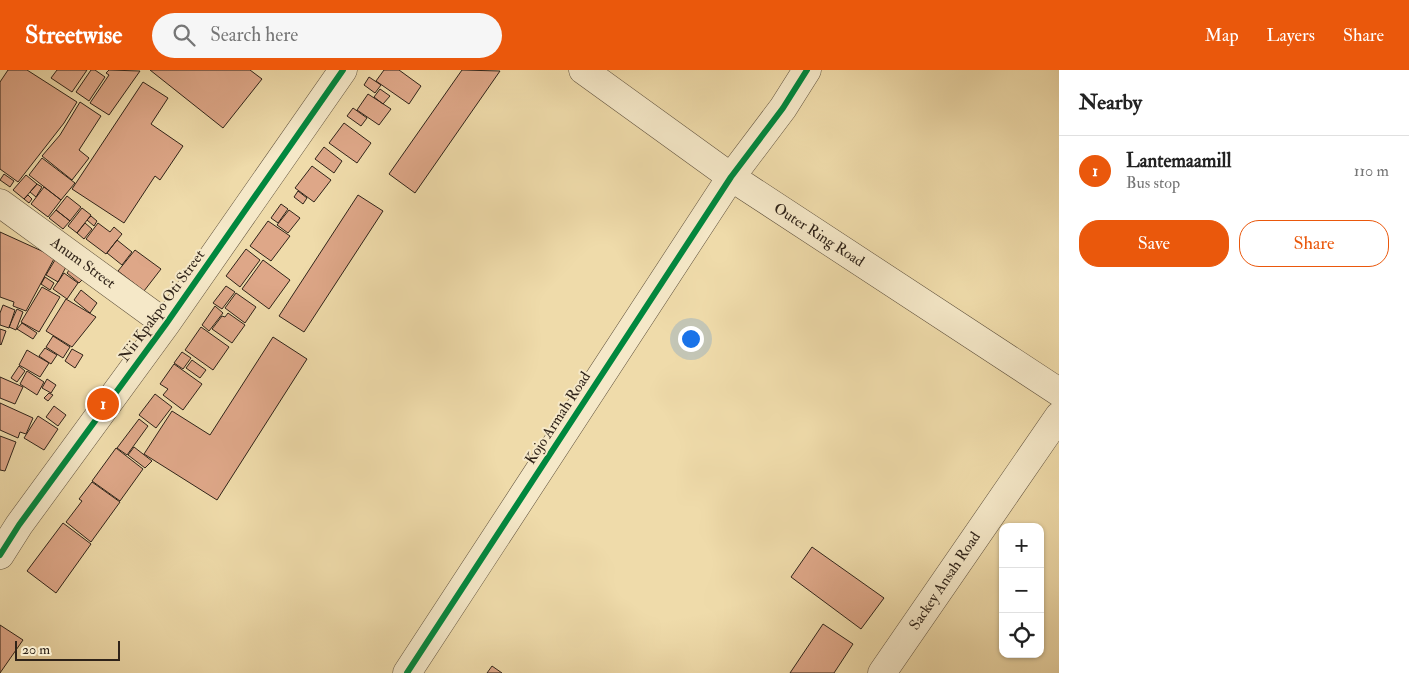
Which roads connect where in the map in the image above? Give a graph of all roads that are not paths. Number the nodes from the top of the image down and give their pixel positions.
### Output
1 (343, 70) edge
2 (583, 70) edge
3 (807, 70) edge
4 (731, 177) junction
5 (0, 203) edge
6 (166, 324) junction
7 (1059, 392) edge
8 (1059, 416) edge
9 (0, 555) edge
10 (407, 673) edge
11 (882, 673) edge

1 - 6 street, Nii Kpakpo Oti Street
2 - 4 street, Outer Ring Road
3 - 4 street, Kojo Armah Road
4 - 7 street, Outer Ring Road
4 - 10 street, Kojo Armah Road
5 - 6 street, Anum Street
6 - 9 street, Nii Kpakpo Oti Street
8 - 11 street, Sackey Ansah Road

